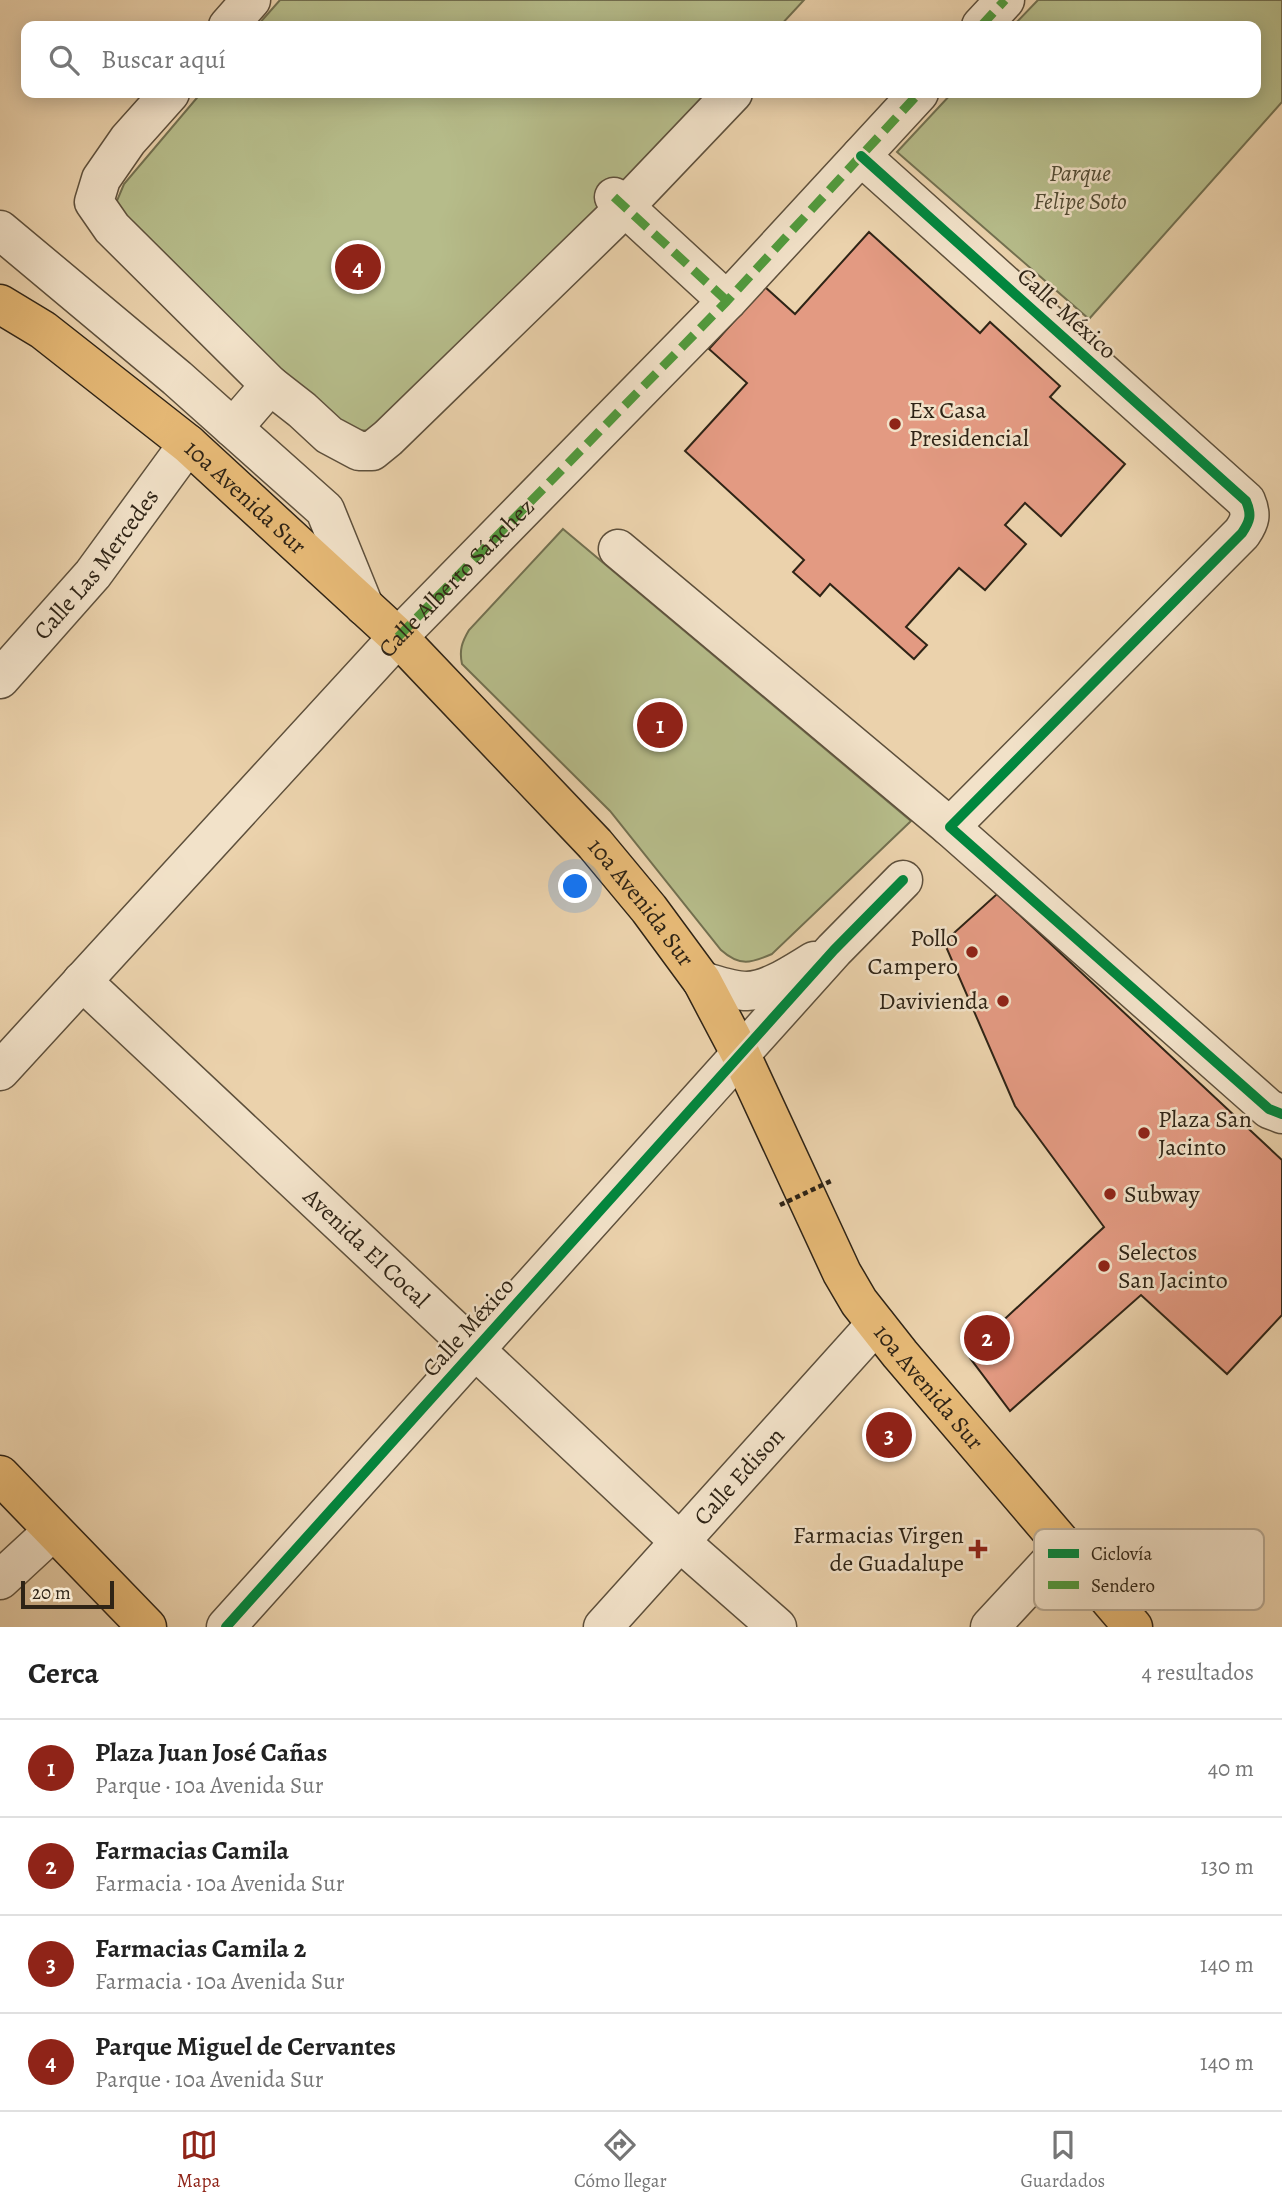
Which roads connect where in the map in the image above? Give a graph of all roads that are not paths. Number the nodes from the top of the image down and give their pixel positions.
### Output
1 (251, 0) edge
2 (1006, 0) edge
3 (232, 21) edge
4 (986, 21) edge
5 (166, 98) edge
6 (728, 98) edge
7 (914, 98) edge
8 (861, 156) junction
9 (619, 202) junction
10 (0, 230) edge
11 (727, 301) junction
12 (0, 304) edge
13 (270, 384) junction
14 (233, 428) junction
15 (188, 444) junction
16 (618, 549) dead end
17 (363, 606) junction
18 (398, 637) junction
19 (0, 679) edge
20 (950, 827) junction
21 (903, 880) dead end
22 (834, 950) junction
23 (82, 981) junction
24 (702, 981) junction
25 (741, 1055) junction
26 (0, 1071) edge
27 (1282, 1114) edge
28 (876, 1324) junction
29 (476, 1349) junction
30 (0, 1475) edge
31 (1049, 1529) edge
32 (53, 1531) junction
33 (679, 1541) junction
34 (1034, 1579) edge
35 (0, 1580) edge
36 (1118, 1610) edge
37 (147, 1627) edge
38 (226, 1627) edge
39 (603, 1627) edge
40 (776, 1627) edge
41 (990, 1627) edge
42 (1133, 1627) edge

1 - 3 street
2 - 4 street
5 - 13 street
6 - 9 street
7 - 8 street, Calle Alberto Sánchez
8 - 11 street, Calle Alberto Sánchez
8 - 20 street, Calle México
9 - 11 street
9 - 13 street
10 - 14 street
11 - 18 street, Calle Alberto Sánchez
12 - 15 main road, 10a Avenida Sur
13 - 14 street
14 - 17 street
15 - 17 main road, 10a Avenida Sur
15 - 19 street, Calle Las Mercedes
16 - 20 street
17 - 18 main road, 10a Avenida Sur
18 - 23 street, Calle Alberto Sánchez
18 - 24 main road, 10a Avenida Sur
20 - 27 street
21 - 22 street
22 - 24 street
22 - 25 street, Calle México
23 - 26 street, Calle Alberto Sánchez
23 - 29 street, Avenida El Cocal
24 - 25 main road, 10a Avenida Sur
25 - 28 main road, 10a Avenida Sur
25 - 29 street, Calle México
28 - 31 main road, 10a Avenida Sur
28 - 33 street, Calle Edison
29 - 33 street, Avenida El Cocal
29 - 38 street, Calle México
30 - 32 main road
32 - 35 street
32 - 37 main road
33 - 39 street, Calle Edison
33 - 40 street, Avenida El Cocal
34 - 41 street
36 - 42 main road, 10a Avenida Sur

